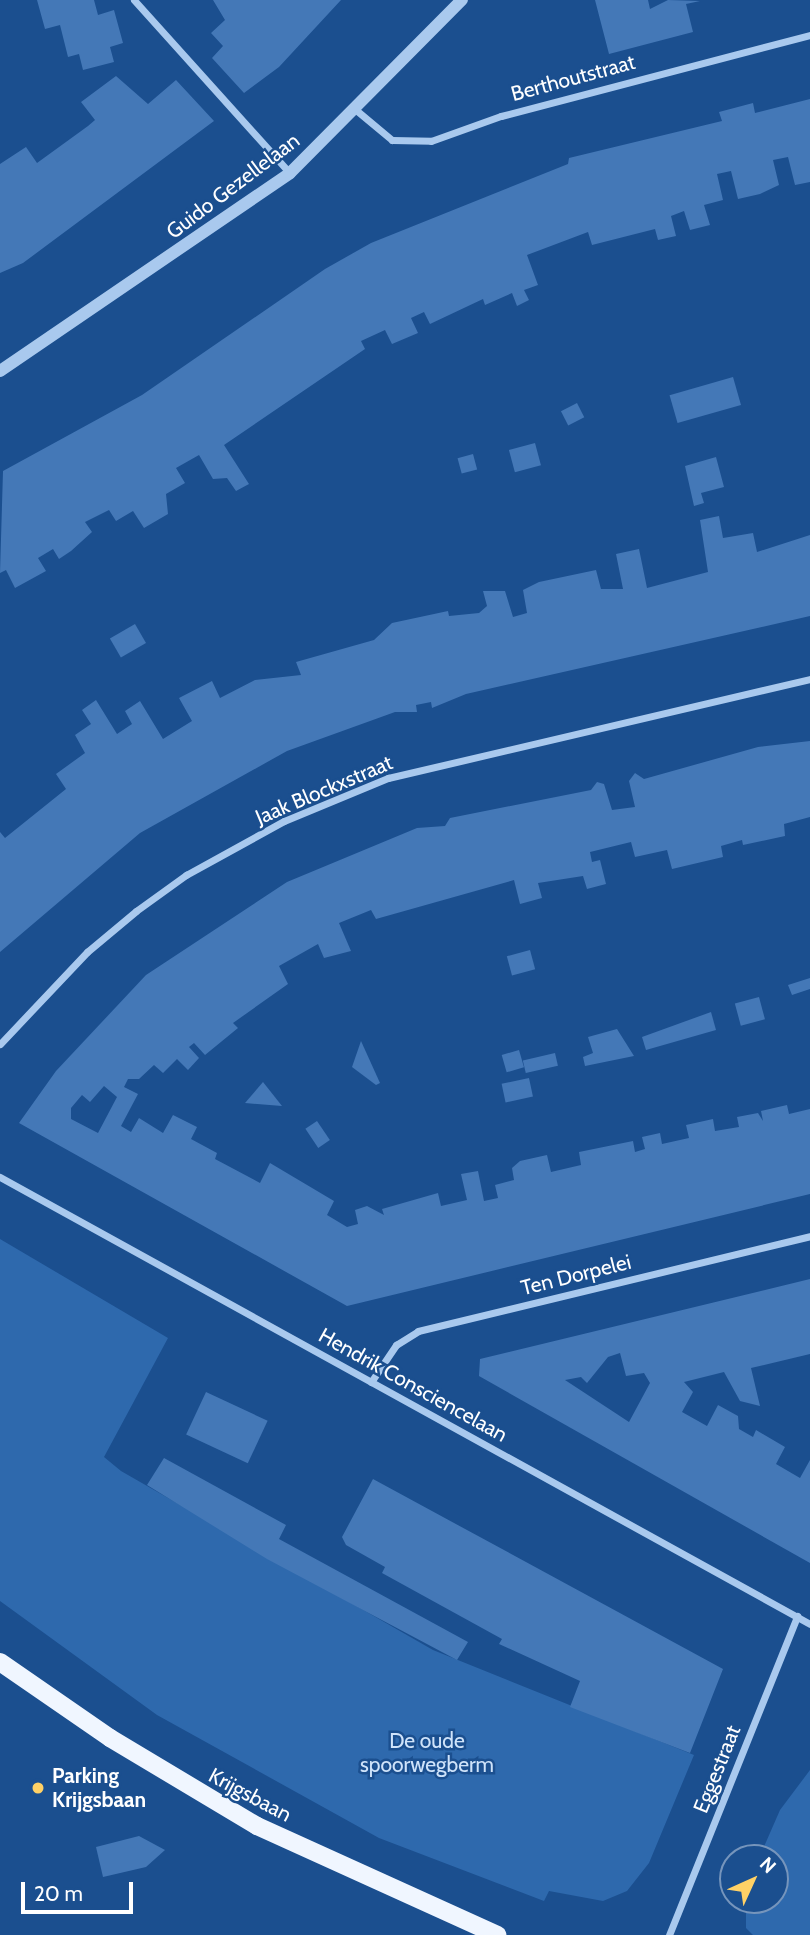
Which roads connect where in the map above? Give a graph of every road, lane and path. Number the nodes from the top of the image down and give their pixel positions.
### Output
1 (134, 0) edge
2 (462, 0) edge
3 (810, 35) edge
4 (356, 110) junction
5 (290, 173) junction
6 (0, 371) edge
7 (810, 679) edge
8 (0, 1044) edge
9 (0, 1177) edge
10 (810, 1236) edge
11 (372, 1382) junction
12 (797, 1616) junction
13 (810, 1624) edge
14 (0, 1662) edge
15 (497, 1935) edge
16 (669, 1935) edge

1 - 5 street
2 - 4 street, Guido Gezellelaan
3 - 4 street, Berthoutstraat
4 - 5 street, Guido Gezellelaan
5 - 6 street, Guido Gezellelaan
7 - 8 street, Jaak Blockxstraat
9 - 11 street, Hendrik Consciencelaan
10 - 11 street, Ten Dorpelei
11 - 12 street, Hendrik Consciencelaan
12 - 13 street, Hendrik Consciencelaan
12 - 16 street, Eggestraat
14 - 15 main road, Krijgsbaan

